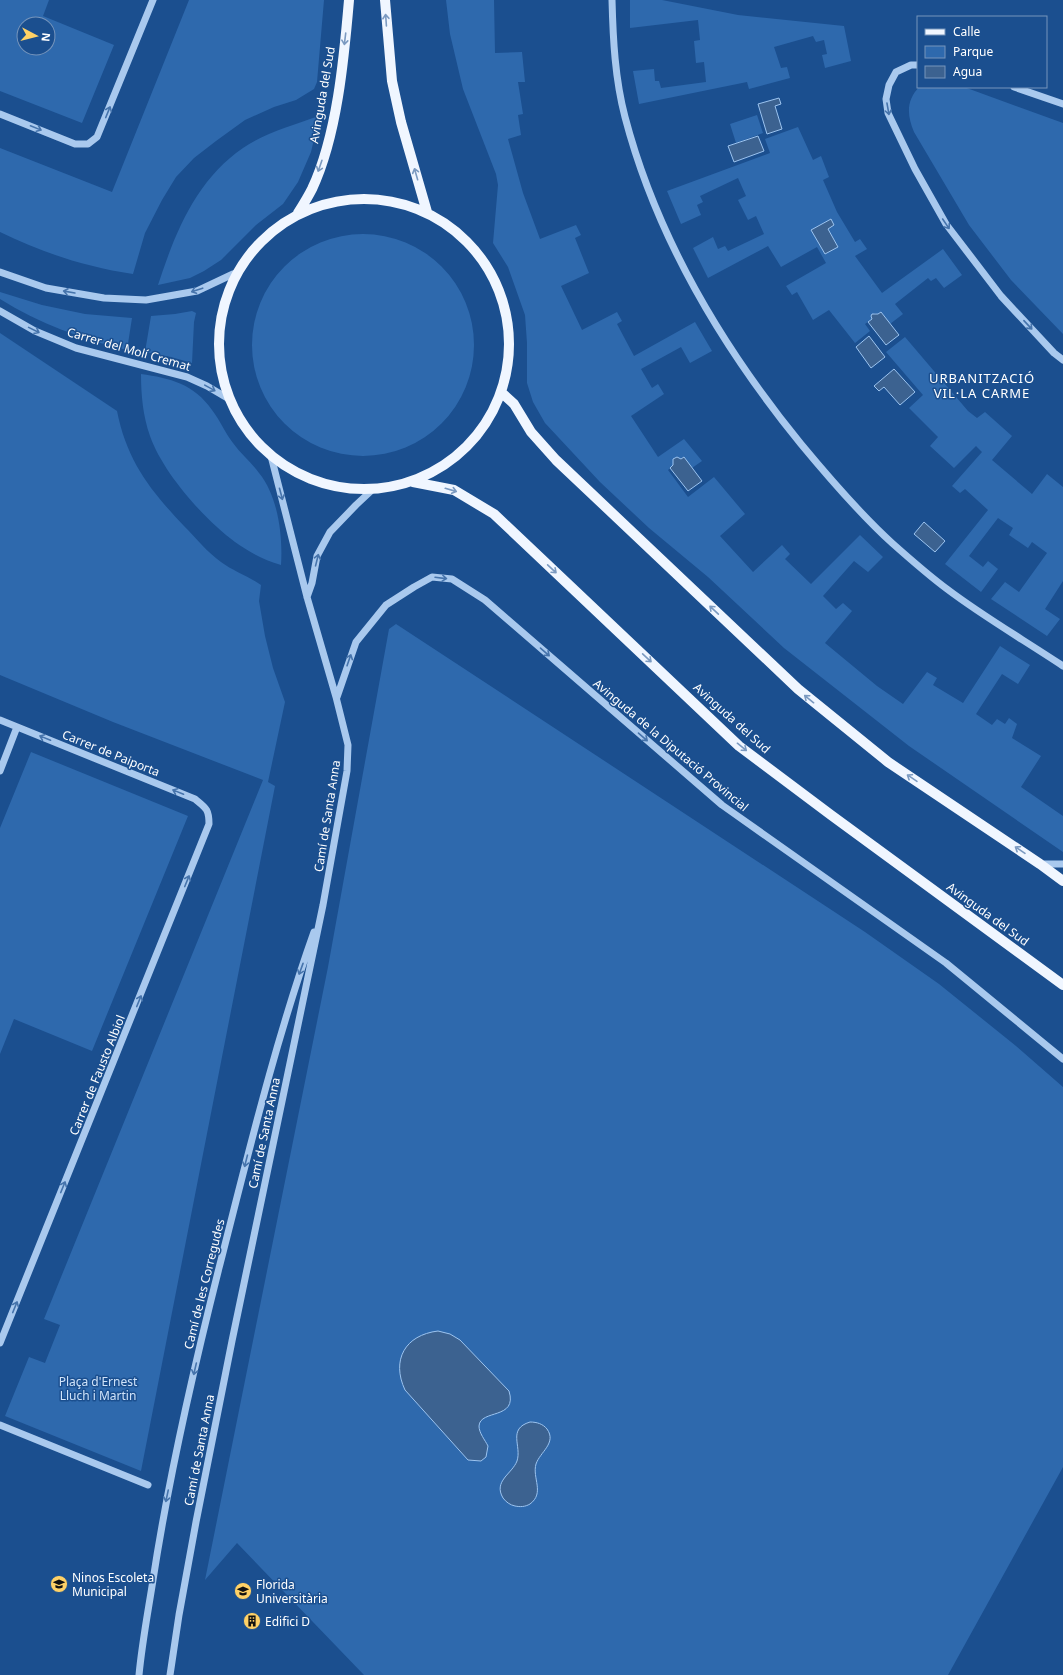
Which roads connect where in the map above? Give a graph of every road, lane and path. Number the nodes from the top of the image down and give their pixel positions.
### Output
1 (153, 0) edge
2 (349, 0) edge
3 (385, 0) edge
4 (612, 0) edge
5 (917, 64) edge
6 (1017, 88) edge
7 (1063, 104) edge
8 (0, 114) edge
9 (427, 212) junction
10 (298, 213) junction
11 (0, 272) edge
12 (233, 274) junction
13 (0, 311) edge
14 (1063, 360) edge
15 (502, 393) junction
16 (229, 399) junction
17 (271, 456) junction
18 (413, 482) junction
19 (372, 490) junction
20 (307, 597) junction
21 (1063, 666) edge
22 (336, 697) junction
23 (0, 720) edge
24 (18, 727) junction
25 (0, 771) edge
26 (209, 813) joint
27 (1040, 864) junction
28 (1063, 864) edge
29 (1063, 881) edge
30 (323, 905) junction
31 (1063, 985) edge
32 (1063, 1059) edge
33 (0, 1343) edge
34 (0, 1425) edge
35 (148, 1485) dead end
36 (139, 1675) edge
37 (170, 1675) edge

8 -> 1 street
2 -> 10 main road, Avinguda del Sud
9 -> 3 main road
4 - 21 street
5 -> 14 street
6 - 7 street
9 - 10 main road
9 - 15 main road
10 - 12 main road
12 -> 11 street
12 - 16 main road
13 -> 16 street, Carrer del Molí Cremat
15 - 18 main road
27 -> 15 main road
16 - 17 main road
17 - 19 main road
17 -> 20 street, Camí de Santa Anna
18 - 19 main road
18 -> 31 main road, Avinguda del Sud
20 -> 19 street
20 - 22 street, Camí de Santa Anna
22 - 30 street, Camí de Santa Anna
22 -> 32 street, Avinguda de la Diputació Provincial
23 - 24 street, Carrer de Paiporta
24 - 25 street
26 -> 24 street, Carrer de Paiporta
33 -> 26 street, Carrer de Fausto Albiol
27 - 28 street
27 - 29 main road
30 -> 36 street, Camí de les Corregudes
30 - 37 street, Camí de Santa Anna
34 - 35 street

